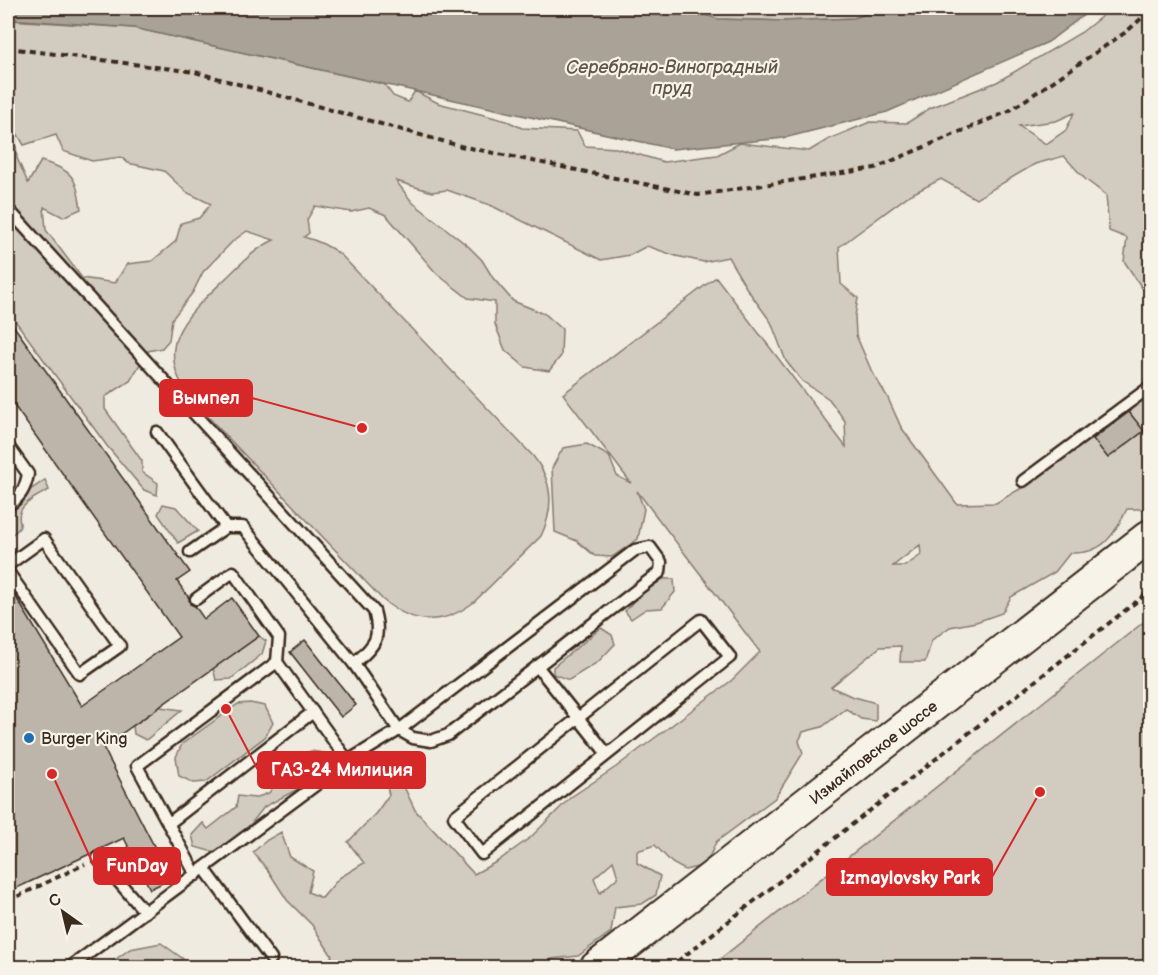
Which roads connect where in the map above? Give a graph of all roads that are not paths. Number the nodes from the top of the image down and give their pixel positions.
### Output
1 (10, 216) edge
2 (1150, 387) edge
3 (157, 432) dead end
4 (8, 446) edge
5 (1023, 481) dead end
6 (8, 506) edge
7 (226, 527) junction
8 (1150, 536) edge
9 (190, 552) dead end
10 (8, 565) edge
11 (8, 572) edge
12 (196, 599) dead end
13 (277, 662) junction
14 (354, 664) junction
15 (537, 666) junction
16 (313, 712) junction
17 (578, 718) junction
18 (399, 730) junction
19 (607, 754) junction
20 (348, 761) junction
21 (168, 824) junction
22 (98, 858) road end
23 (200, 871) junction
24 (146, 912) junction
25 (271, 959) dead end
26 (69, 968) edge
27 (596, 968) edge

1 - 14 lane
2 - 5 lane
3 - 7 lane
4 - 6 lane
7 - 9 lane
7 - 14 lane
8 - 27 main road, Измайловское шоссе
10 - 11 lane
12 - 13 lane
13 - 16 lane
13 - 21 lane
14 - 18 lane
15 - 17 lane
15 - 18 lane
15 - 18 lane
16 - 20 lane
16 - 21 lane
17 - 19 lane
17 - 19 lane
17 - 19 lane
18 - 20 lane
20 - 23 lane
21 - 23 lane
22 - 24 lane
23 - 24 lane
23 - 25 lane
24 - 26 lane

